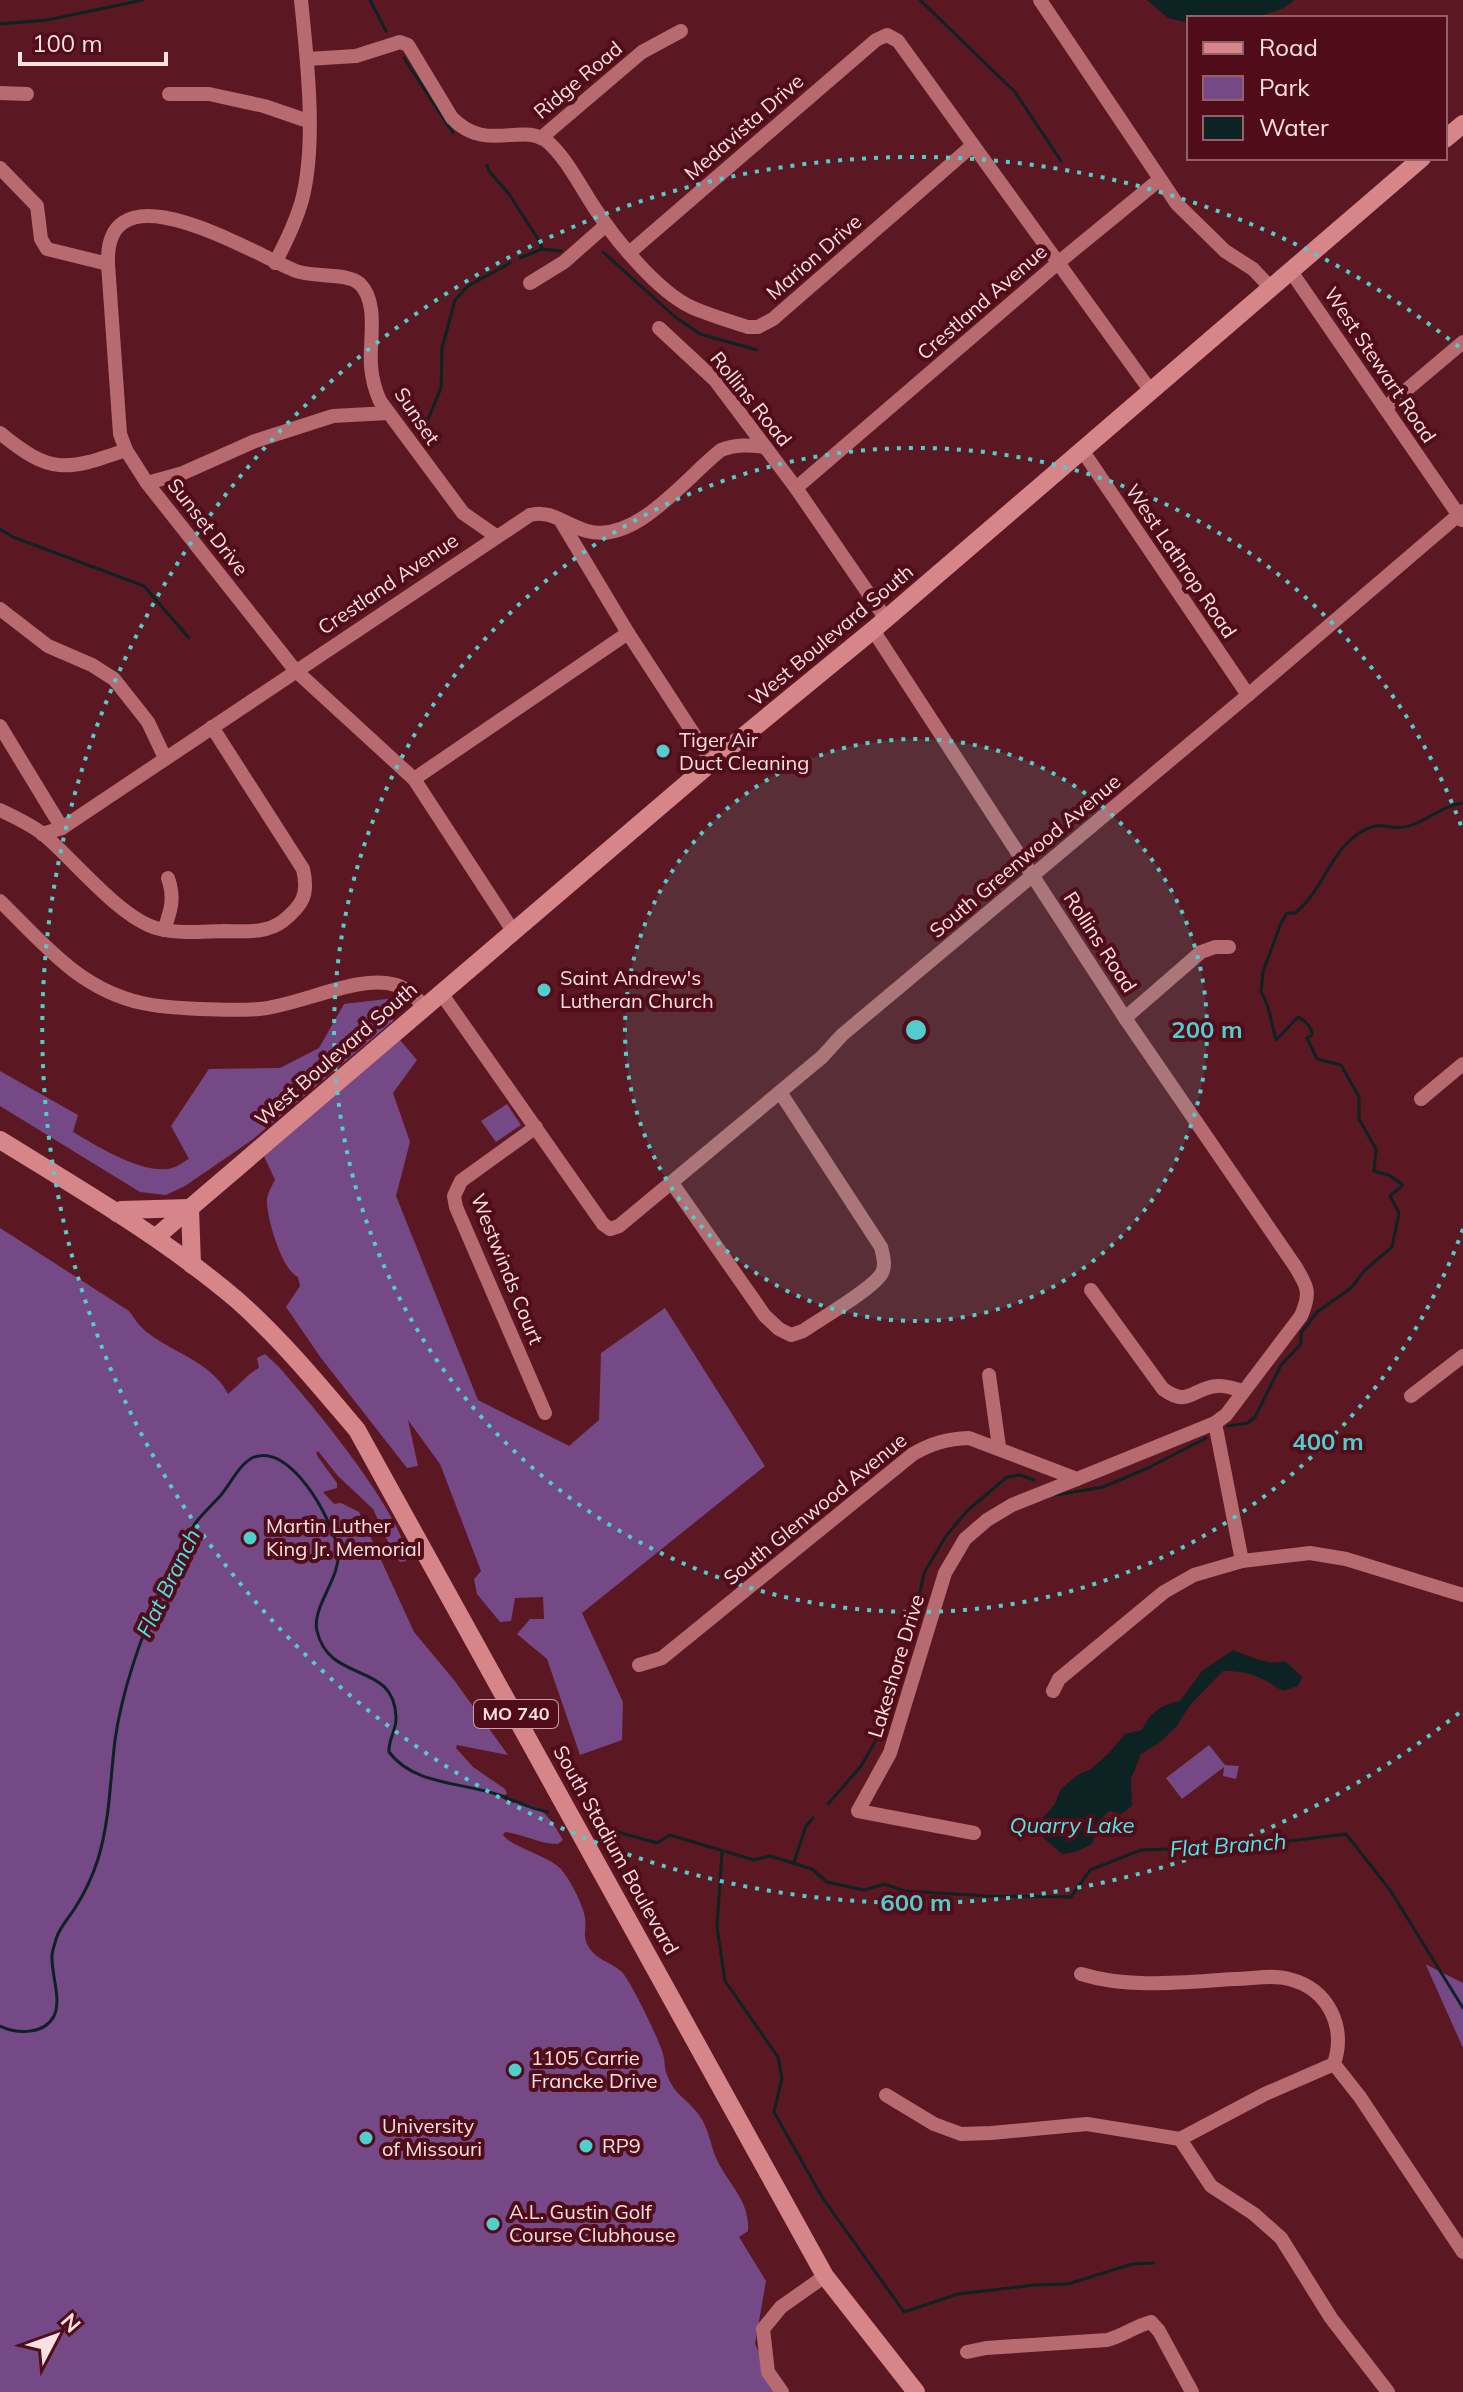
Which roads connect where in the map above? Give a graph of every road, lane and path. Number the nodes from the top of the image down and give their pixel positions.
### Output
1 (301, 0) edge
2 (1040, 0) edge
3 (681, 31) dead end
4 (307, 59) junction
5 (0, 93) edge
6 (27, 94) dead end
7 (169, 94) dead end
8 (308, 121) junction
9 (1463, 124) edge
10 (1447, 137) edge
11 (541, 138) junction
12 (973, 145) junction
13 (1420, 160) edge
14 (0, 168) edge
15 (1159, 180) junction
16 (606, 225) junction
17 (629, 253) junction
18 (1059, 262) junction
19 (275, 263) junction
20 (108, 264) junction
21 (1290, 270) junction
22 (530, 283) dead end
23 (1270, 287) junction
24 (659, 328) dead end
25 (1463, 342) edge
26 (1150, 390) junction
27 (1385, 408) junction
28 (388, 413) junction
29 (0, 433) edge
30 (765, 447) junction
31 (126, 450) junction
32 (1082, 450) junction
33 (147, 483) junction
34 (796, 488) junction
35 (1461, 516) edge
36 (562, 523) junction
37 (496, 536) junction
38 (0, 609) edge
39 (879, 625) junction
40 (628, 633) junction
41 (295, 670) junction
42 (1248, 695) junction
43 (0, 726) edge
44 (212, 727) junction
45 (165, 758) junction
46 (712, 762) junction
47 (414, 779) junction
48 (0, 810) edge
49 (62, 828) junction
50 (42, 834) junction
51 (1033, 876) junction
52 (168, 878) dead end
53 (0, 901) edge
54 (164, 930) junction
55 (513, 931) junction
56 (1229, 947) dead end
57 (441, 993) junction
58 (425, 1007) junction
59 (1125, 1018) junction
60 (1463, 1064) edge
61 (780, 1092) junction
62 (1421, 1099) dead end
63 (536, 1127) junction
64 (0, 1140) edge
65 (672, 1183) junction
66 (190, 1208) junction
67 (117, 1213) junction
68 (156, 1237) junction
69 (192, 1265) junction
70 (1091, 1290) dead end
71 (1463, 1356) edge
72 (989, 1375) dead end
73 (1243, 1391) junction
74 (1411, 1396) dead end
75 (545, 1413) dead end
76 (1215, 1423) junction
77 (999, 1447) junction
78 (1077, 1479) junction
79 (1242, 1561) junction
80 (1463, 1595) edge
81 (639, 1665) dead end
82 (1053, 1691) dead end
83 (974, 1833) dead end
84 (1081, 1974) dead end
85 (1334, 2064) junction
86 (886, 2095) dead end
87 (1180, 2139) junction
88 (1463, 2252) edge
89 (825, 2276) junction
90 (967, 2352) dead end
91 (782, 2392) edge
92 (916, 2392) edge
93 (1192, 2392) edge
94 (1388, 2392) edge

1 - 4 street
2 - 15 street
3 - 11 street, Ridge Road
4 - 8 street
4 - 11 street, Ridge Road
5 - 6 street
7 - 8 street
8 - 19 street
9 - 10 main road
11 - 16 street
12 - 17 street, Marion Drive
12 - 17 street, Medavista Drive
12 - 18 street
13 - 21 main road, West Boulevard South
14 - 20 street
15 - 18 street, Crestland Avenue
15 - 23 street
16 - 17 street
16 - 22 street
18 - 26 street
18 - 34 street, Crestland Avenue
19 - 20 street, Sunset Drive
19 - 28 street, Sunset
20 - 31 street, Sunset Drive
21 - 23 main road, West Boulevard South
21 - 27 street, West Stewart Road
23 - 26 main road, West Boulevard South
24 - 30 street, Rollins Road
25 - 27 street
26 - 32 main road, West Boulevard South
27 - 35 street, West Stewart Road
28 - 33 street
28 - 37 street, Sunset
29 - 31 street
30 - 34 street, Rollins Road
30 - 36 street, Crestland Avenue
31 - 33 street, Sunset Drive
32 - 39 main road, West Boulevard South
32 - 42 street, West Lathrop Road
33 - 41 street, Sunset Drive
34 - 39 street, Rollins Road
35 - 42 street, South Greenwood Avenue
36 - 37 street, Crestland Avenue
36 - 40 street
37 - 41 street, Crestland Avenue
38 - 45 street
39 - 46 main road, West Boulevard South
39 - 51 street, Rollins Road
40 - 46 street
40 - 47 street
41 - 44 street, Crestland Avenue
41 - 47 street, Sunset Drive
42 - 51 street, South Greenwood Avenue
43 - 49 street
44 - 45 street, Crestland Avenue
44 - 54 street
45 - 49 street, Crestland Avenue
46 - 55 main road, West Boulevard South
47 - 55 street, Sunset Drive
48 - 50 street
49 - 50 street, Crestland Avenue
50 - 54 street
51 - 59 street, Rollins Road
51 - 61 street, South Greenwood Avenue
52 - 54 street
53 - 58 street
55 - 57 main road, West Boulevard South
56 - 59 street
57 - 58 main road, West Boulevard South
57 - 63 street
58 - 66 main road, West Boulevard South
59 - 73 street, Rollins Road
60 - 62 street
61 - 65 street, South Greenwood Avenue
61 - 65 street
63 - 65 street, South Greenwood Avenue
63 - 75 street, Westwinds Court
64 - 67 main road, South Stadium Boulevard / MO 740
66 - 67 main road
66 - 68 main road, West Boulevard South
66 - 69 main road
67 - 68 main road, South Stadium Boulevard / MO 740
68 - 69 main road, South Stadium Boulevard / MO 740
69 - 89 main road, South Stadium Boulevard / MO 740
70 - 73 street
71 - 74 street
72 - 77 street
73 - 76 street
76 - 78 street
76 - 79 street
77 - 78 street, South Glenwood Avenue
77 - 81 street, South Glenwood Avenue
78 - 83 street, Lakeshore Drive
79 - 80 street
79 - 82 street
84 - 85 street
85 - 87 street
85 - 88 street
86 - 87 street
87 - 94 street
89 - 91 street
89 - 92 main road, South Stadium Boulevard / MO 740
90 - 93 street

